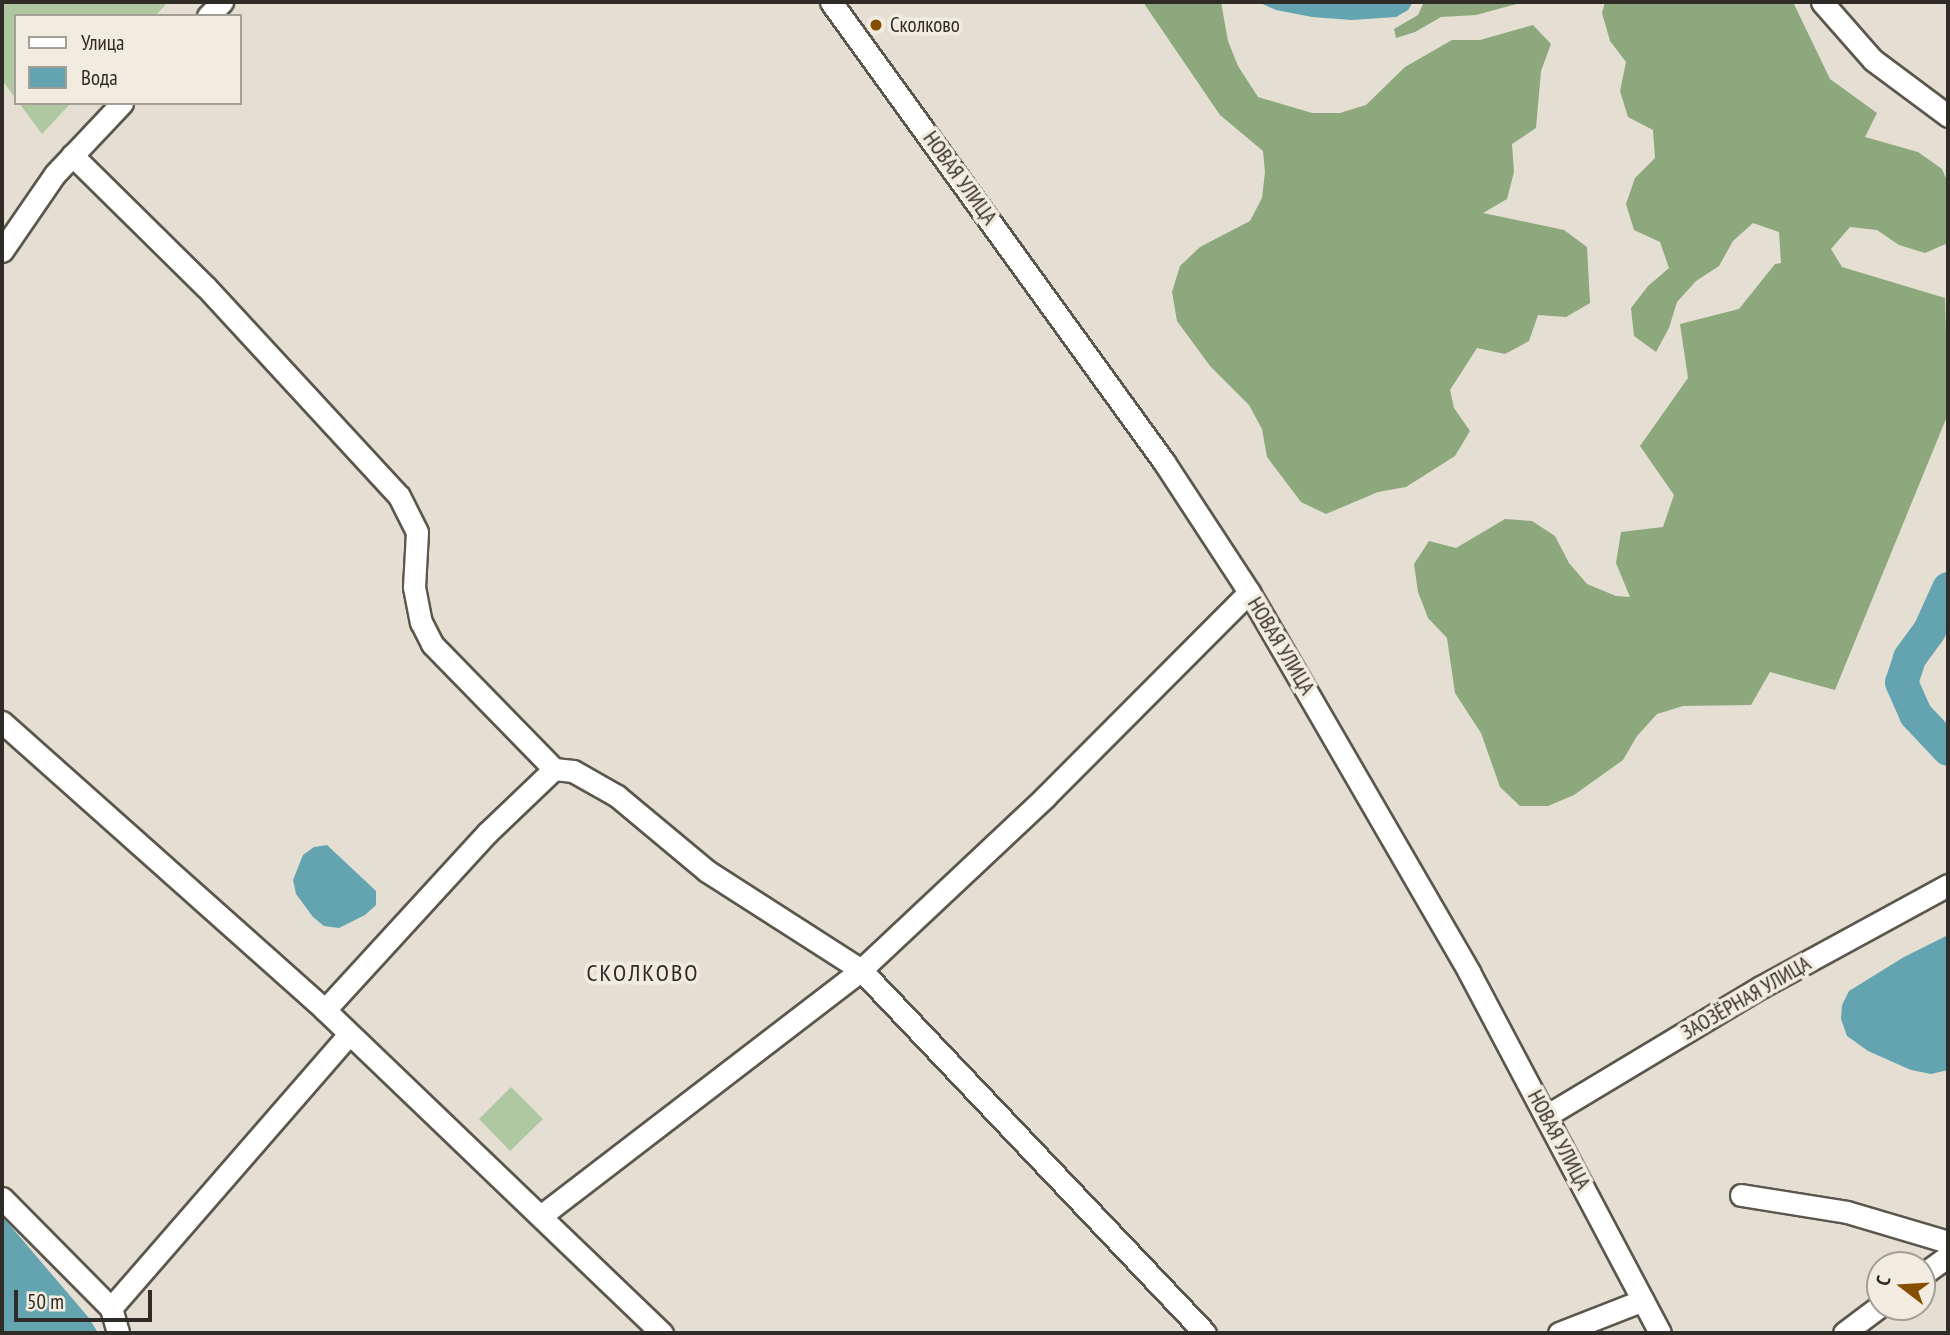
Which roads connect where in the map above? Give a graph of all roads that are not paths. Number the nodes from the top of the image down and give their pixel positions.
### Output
1 (831, 2) edge
2 (1822, 2) edge
3 (120, 105) edge
4 (1948, 116) edge
5 (72, 155) junction
6 (2, 251) edge
7 (1249, 592) junction
8 (2, 722) edge
9 (554, 769) junction
10 (1948, 885) edge
11 (861, 970) junction
12 (325, 1010) junction
13 (349, 1034) junction
14 (1546, 1116) junction
15 (1741, 1195) dead end
16 (2, 1198) edge
17 (542, 1215) junction
18 (1948, 1242) edge
19 (1643, 1300) junction
20 (111, 1308) junction
21 (1866, 1317) edge
22 (118, 1333) edge
23 (662, 1333) edge
24 (1205, 1333) edge
25 (1559, 1333) edge
26 (1661, 1333) edge
27 (1844, 1333) edge

1 - 7 street, НОВАЯ УЛИЦА
2 - 4 street
3 - 5 street
5 - 6 street
5 - 9 street
7 - 11 street
7 - 14 street, НОВАЯ УЛИЦА
8 - 12 street
9 - 11 street
9 - 12 street
10 - 14 street, ЗАОЗЁРНАЯ УЛИЦА
11 - 17 street
11 - 24 street
12 - 13 street
13 - 17 street
13 - 20 street
14 - 19 street, НОВАЯ УЛИЦА
15 - 18 street
16 - 20 street
17 - 23 street
19 - 25 street
19 - 26 street, НОВАЯ УЛИЦА
20 - 22 street
21 - 27 street

